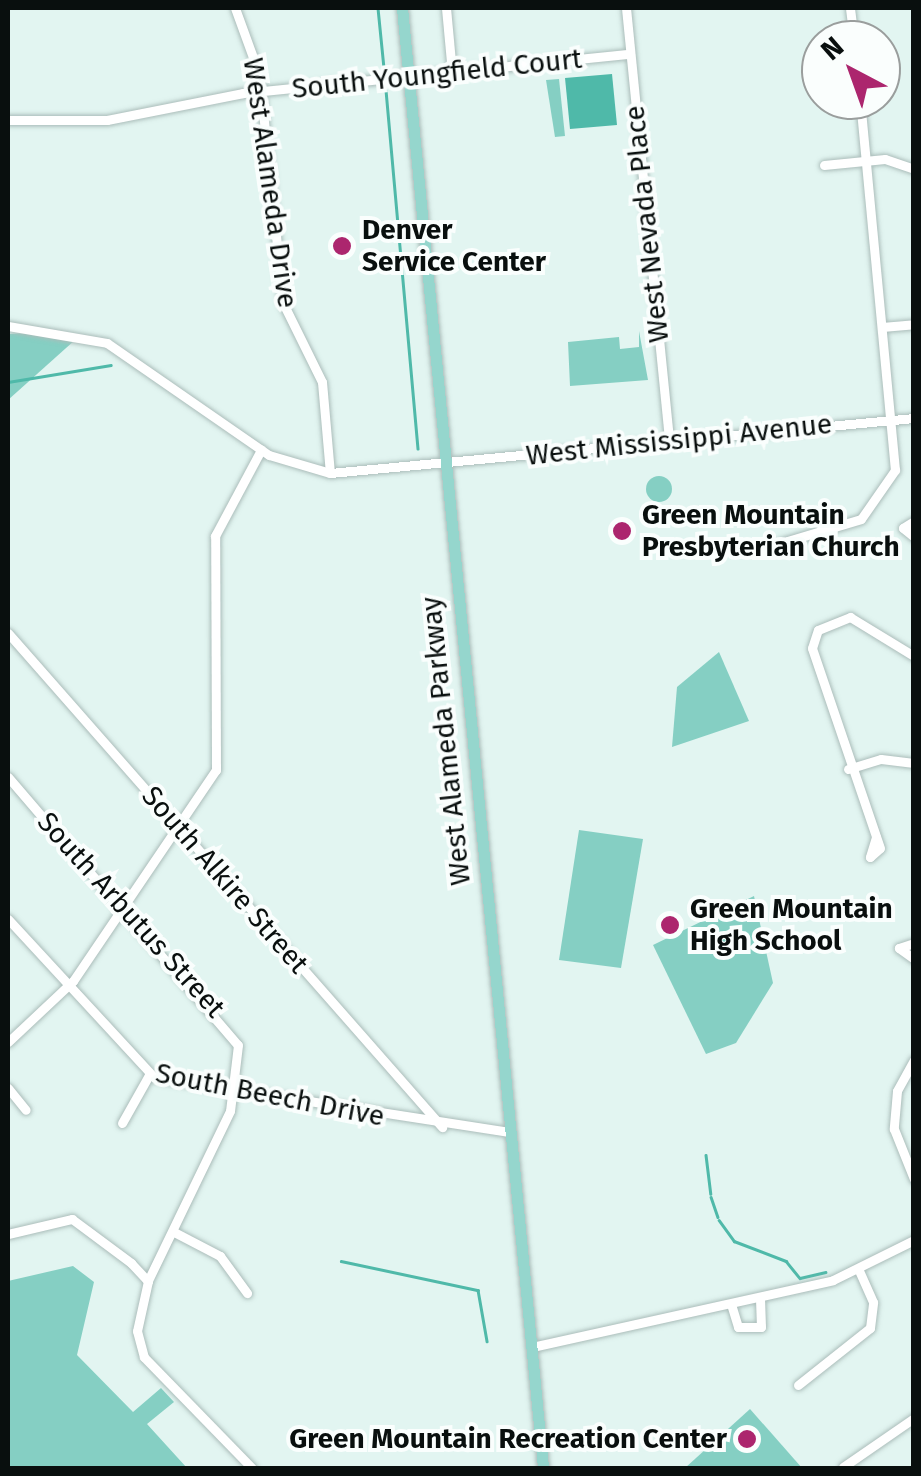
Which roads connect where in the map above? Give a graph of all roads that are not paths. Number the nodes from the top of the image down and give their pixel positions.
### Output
1 (235, 8) edge
2 (402, 8) edge
3 (446, 8) edge
4 (626, 8) edge
5 (630, 54) junction
6 (452, 73) junction
7 (408, 76) junction
8 (262, 92) junction
9 (8, 120) edge
10 (862, 120) edge
11 (866, 160) junction
12 (824, 165) dead end
13 (914, 169) edge
14 (914, 324) edge
15 (8, 326) edge
16 (882, 327) junction
17 (914, 418) edge
18 (890, 420) junction
19 (669, 440) junction
20 (261, 450) junction
21 (444, 463) junction
22 (330, 473) junction
23 (914, 521) edge
24 (914, 537) edge
25 (764, 548) dead end
26 (8, 633) edge
27 (914, 656) edge
28 (914, 762) edge
29 (848, 769) junction
30 (8, 777) edge
31 (178, 826) junction
32 (876, 837) dead end
33 (123, 907) junction
34 (8, 919) edge
35 (914, 943) edge
36 (914, 959) edge
37 (68, 987) junction
38 (8, 1042) edge
39 (914, 1060) edge
40 (149, 1075) junction
41 (8, 1088) edge
42 (235, 1093) junction
43 (26, 1110) dead end
44 (122, 1124) dead end
45 (442, 1126) junction
46 (508, 1132) junction
47 (914, 1179) edge
48 (174, 1232) junction
49 (8, 1234) edge
50 (914, 1240) edge
51 (860, 1270) junction
52 (148, 1282) junction
53 (247, 1293) dead end
54 (760, 1298) junction
55 (731, 1304) junction
56 (532, 1347) junction
57 (798, 1385) dead end
58 (914, 1418) edge
59 (843, 1467) edge
60 (252, 1468) edge
61 (543, 1468) edge

1 - 8 street, West Alameda Drive
2 - 7 main road, West Alameda Parkway
3 - 6 street
4 - 5 street, West Nevada Place
5 - 6 street, South Youngfield Court
5 - 19 street, West Nevada Place
6 - 7 street, South Youngfield Court
7 - 8 street, South Youngfield Court
7 - 21 main road, West Alameda Parkway
8 - 9 street, South Youngfield Court
8 - 22 street, West Alameda Drive
10 - 11 street
11 - 12 street
11 - 13 street
11 - 16 street
14 - 16 street
15 - 20 street
16 - 18 street
17 - 18 street, West Mississippi Avenue
18 - 19 street, West Mississippi Avenue
18 - 25 street
19 - 21 street, West Mississippi Avenue
20 - 22 street
20 - 31 street
21 - 22 street, West Mississippi Avenue
21 - 46 main road, West Alameda Parkway
23 - 24 street
26 - 31 street, South Alkire Street
27 - 29 street
28 - 29 street
29 - 32 street
30 - 33 street, South Arbutus Street
31 - 33 street
31 - 45 street, South Alkire Street
33 - 37 street
33 - 42 street, South Arbutus Street
34 - 37 street, South Beech Drive
35 - 36 street
37 - 38 street
37 - 40 street, South Beech Drive
39 - 47 street
40 - 42 street, South Beech Drive
40 - 44 street
41 - 43 street
42 - 45 street, South Beech Drive
42 - 48 street, South Arbutus Street
45 - 46 street, South Beech Drive
46 - 56 main road, West Alameda Parkway
48 - 52 street, South Arbutus Street
48 - 53 street
49 - 52 street
50 - 51 street
51 - 54 street
51 - 57 street
52 - 60 street, South Arbutus Street
54 - 55 street
54 - 55 street
55 - 56 street
56 - 61 main road, West Alameda Parkway
58 - 59 street

